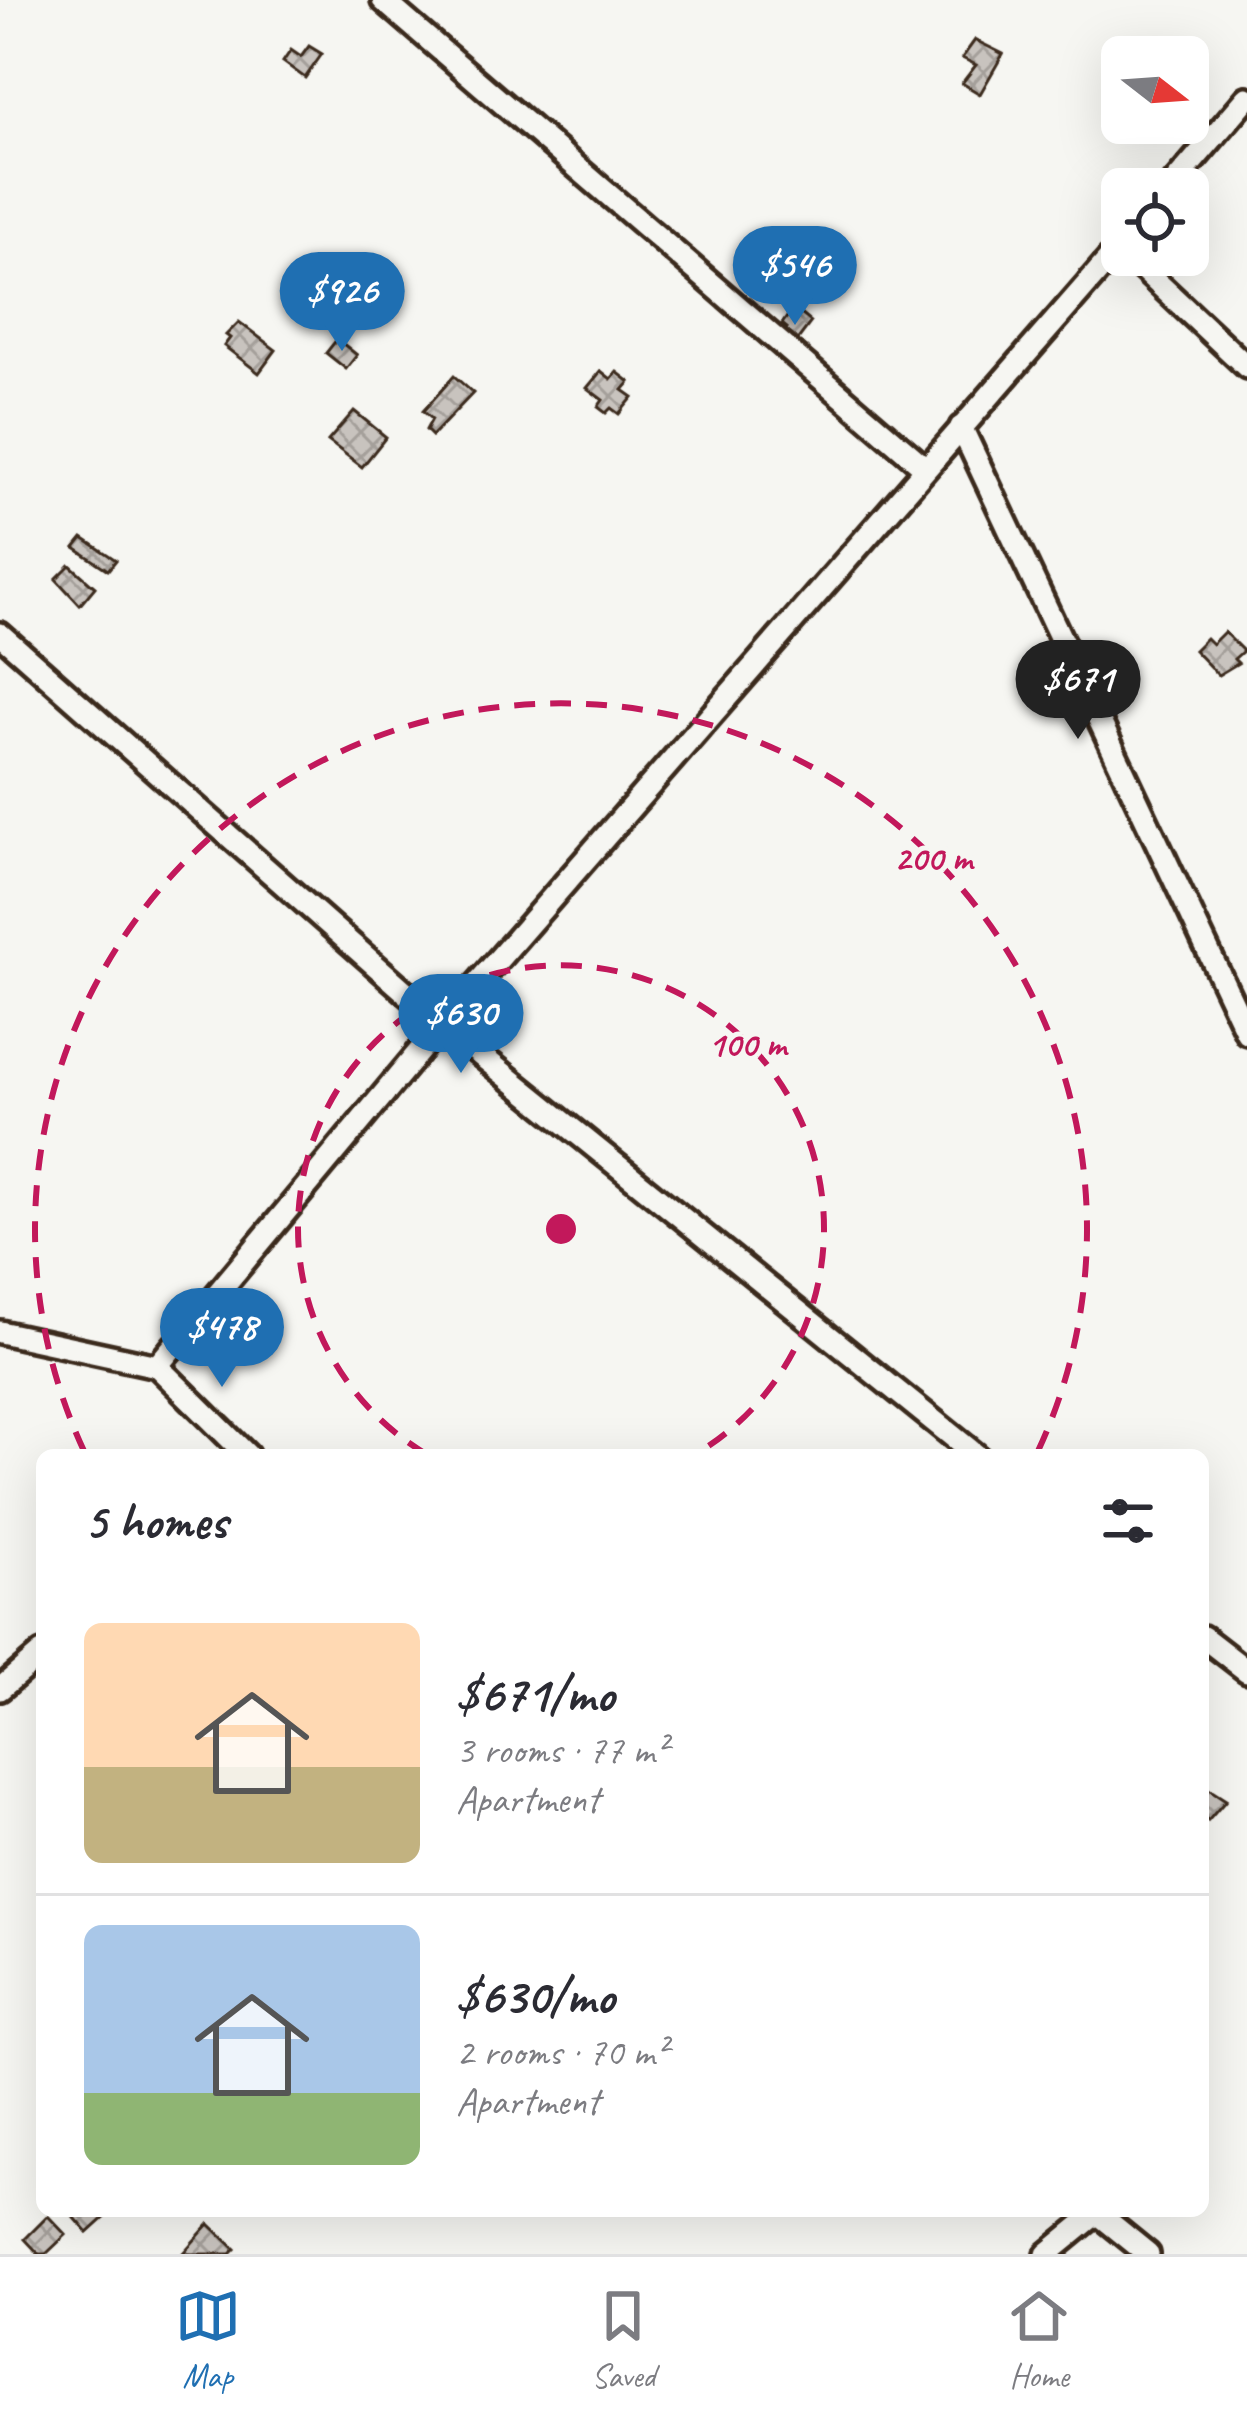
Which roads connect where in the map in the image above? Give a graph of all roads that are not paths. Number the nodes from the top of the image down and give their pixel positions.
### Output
1 (383, 0) edge
2 (1247, 98) edge
3 (1187, 168) edge
4 (1101, 273) edge
5 (1151, 276) edge
6 (1247, 368) edge
7 (962, 428) junction
8 (924, 467) junction
9 (0, 634) edge
10 (442, 1024) junction
11 (1247, 1033) edge
12 (0, 1332) edge
13 (157, 1366) junction
14 (241, 1449) edge
15 (969, 1449) edge
16 (1209, 1642) edge
17 (36, 1658) edge
18 (1247, 1671) edge
19 (0, 1689) edge
20 (1090, 2217) edge
21 (1102, 2217) edge
22 (1047, 2254) edge
23 (1148, 2254) edge

1 - 8 street
2 - 3 street
4 - 7 street
5 - 6 street
7 - 8 street
7 - 11 street
8 - 10 street
9 - 10 street
10 - 13 street
10 - 15 street
12 - 13 street
13 - 14 street
16 - 18 street
17 - 19 street
20 - 22 street
21 - 23 street

